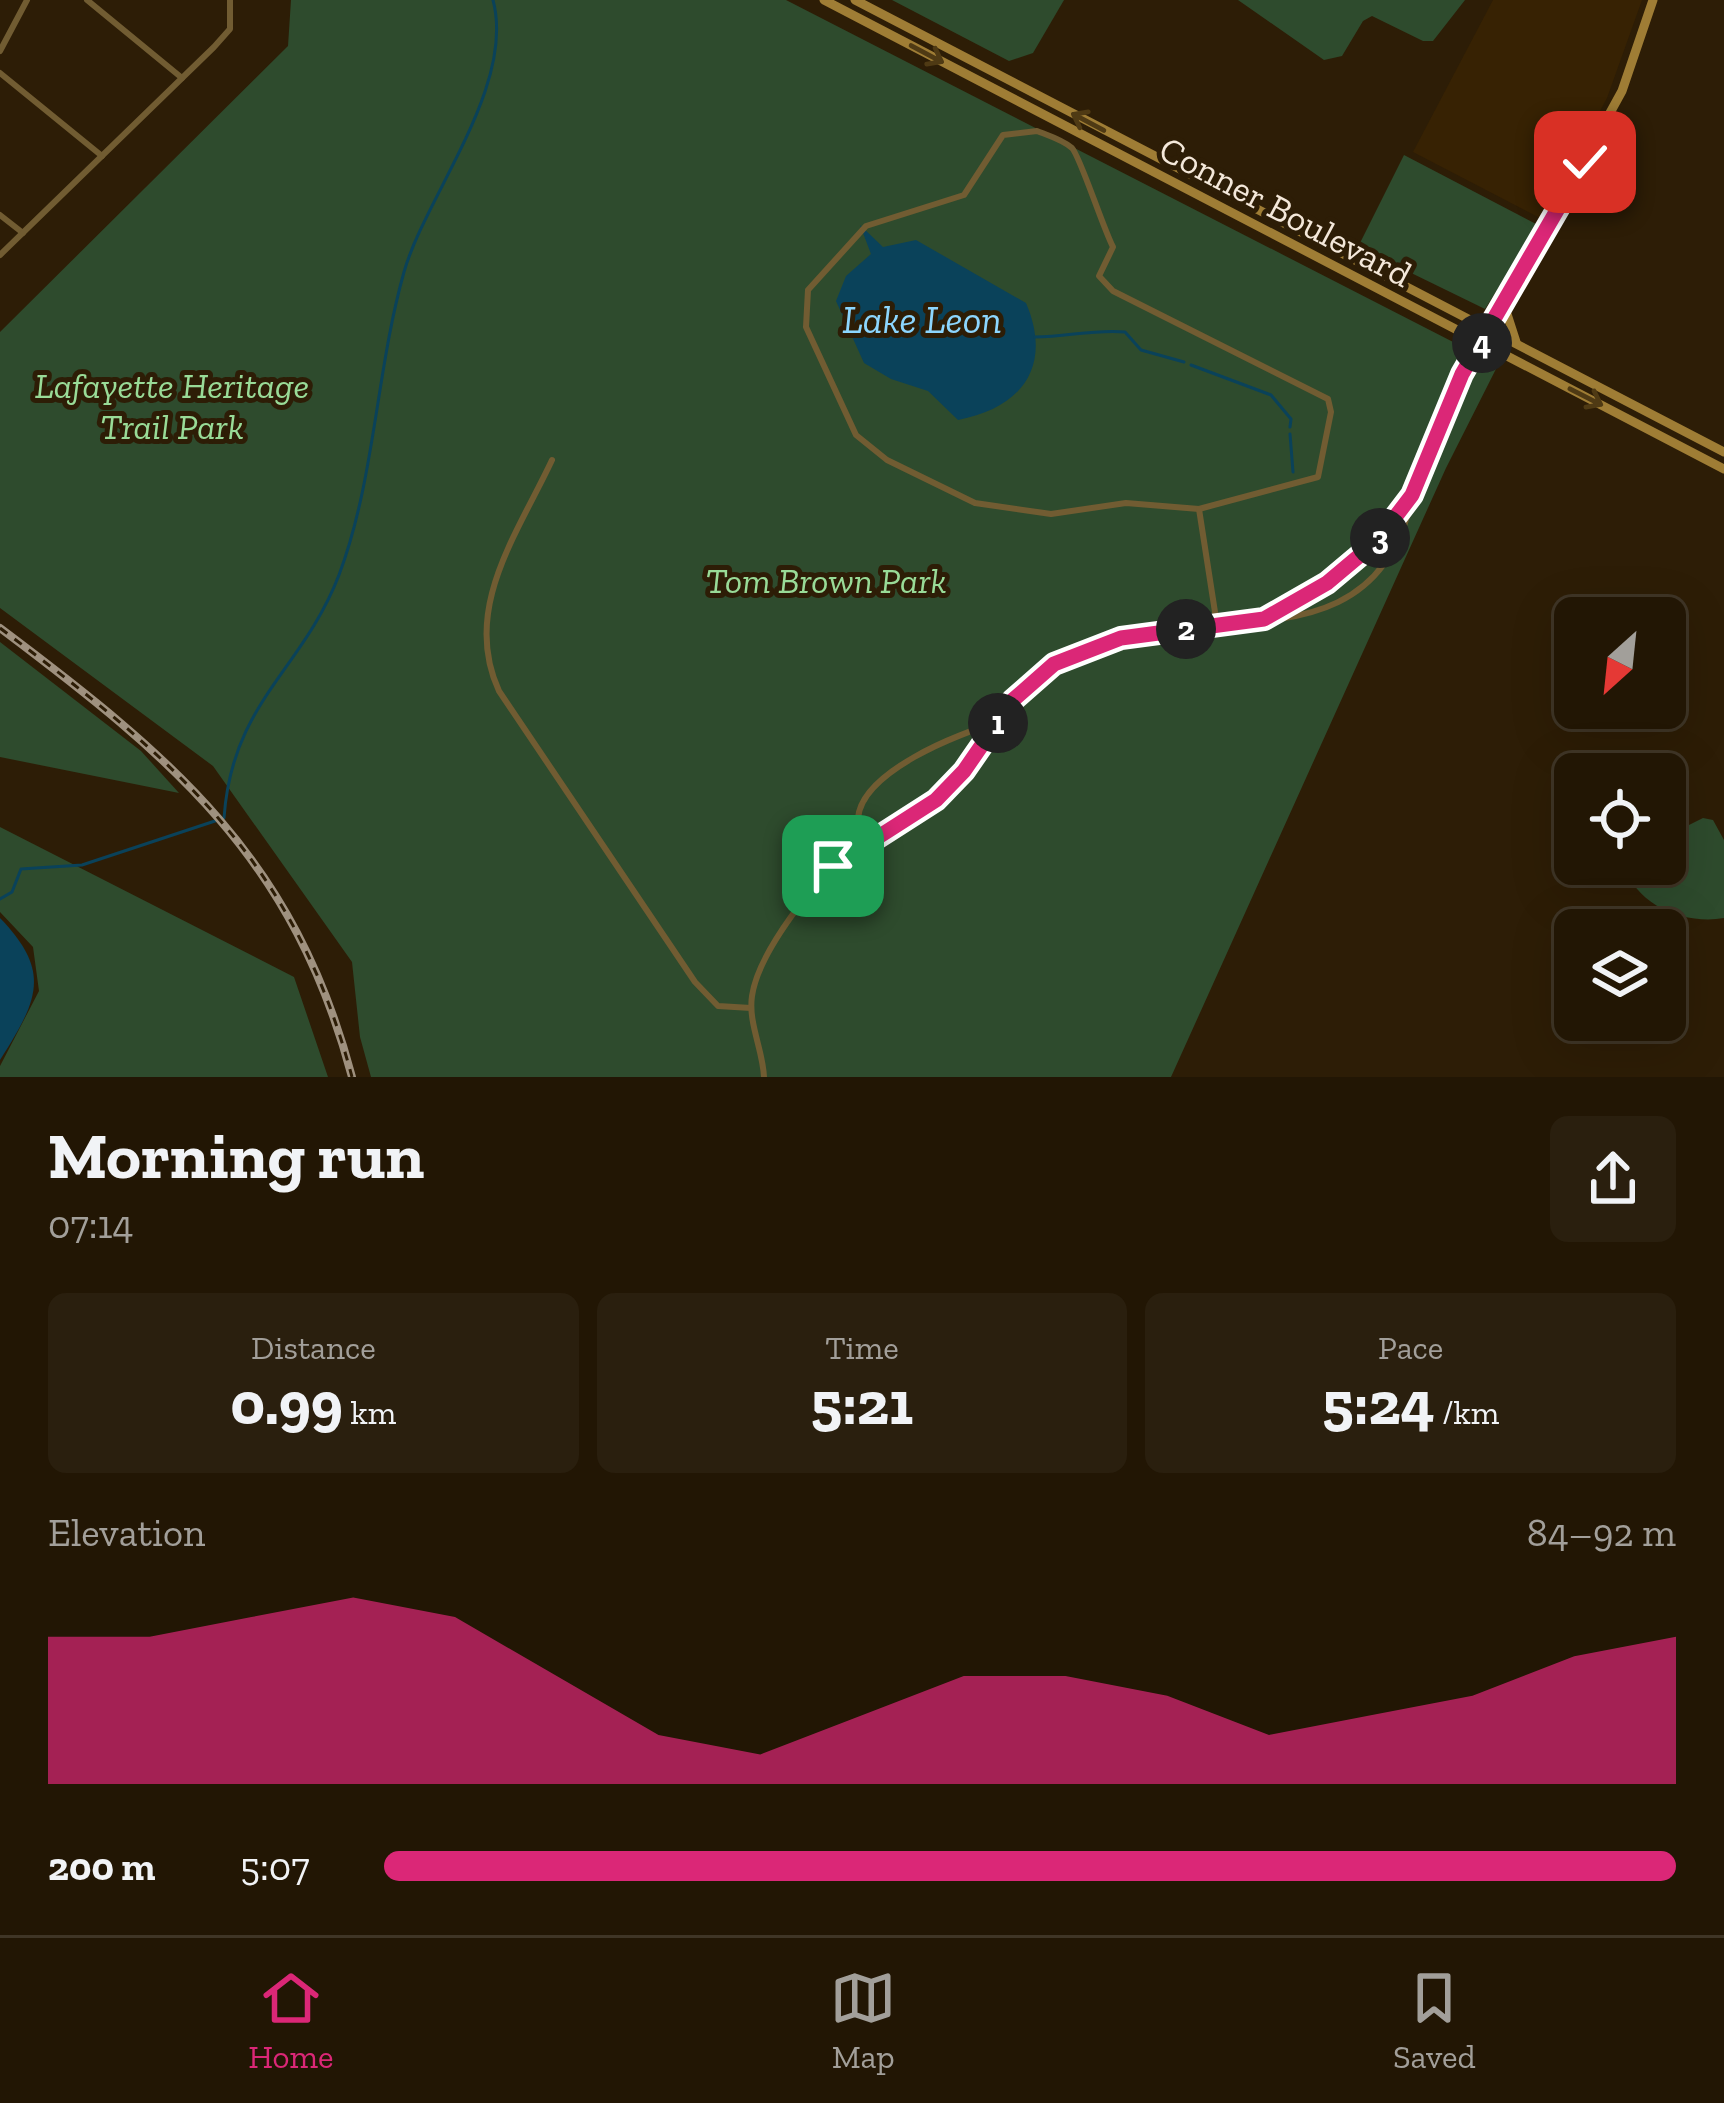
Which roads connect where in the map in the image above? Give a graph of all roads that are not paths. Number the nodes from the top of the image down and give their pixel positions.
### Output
1 (27, 0) edge
2 (87, 0) edge
3 (230, 0) edge
4 (824, 0) edge
5 (855, 0) edge
6 (1653, 0) edge
7 (0, 51) edge
8 (0, 73) edge
9 (182, 78) junction
10 (102, 156) junction
11 (1182, 171) junction
12 (1176, 184) junction
13 (0, 215) edge
14 (22, 233) junction
15 (0, 255) edge
16 (1504, 308) junction
17 (1490, 331) junction
18 (1481, 344) junction
19 (1518, 345) junction
20 (1724, 452) edge
21 (552, 460) dead end
22 (1724, 469) edge
23 (1413, 494) junction
24 (1199, 509) junction
25 (1264, 619) junction
26 (1217, 625) junction
27 (998, 723) junction
28 (867, 840) junction
29 (751, 1008) junction
30 (764, 1077) edge

1 - 7 street
2 - 9 street
3 - 9 street
4 -> 12 main road, Conner Boulevard
11 -> 5 main road, Conner Boulevard
6 - 16 main road
8 - 10 street
9 - 10 street
10 - 14 street
11 - 12 main road
11 - 17 main road, Conner Boulevard
12 - 18 main road, Conner Boulevard
13 - 14 street
14 - 15 street
16 - 17 main road
16 - 19 main road
17 - 18 main road
17 - 19 main road, Conner Boulevard
18 -> 22 main road, Conner Boulevard
18 - 23 street
19 - 20 main road, Conner Boulevard
21 - 29 street
23 - 25 street
23 - 25 street
24 - 24 street
24 - 26 street
25 - 26 street
26 - 27 street
27 - 28 street
27 - 28 street
28 - 29 street
29 - 30 street

